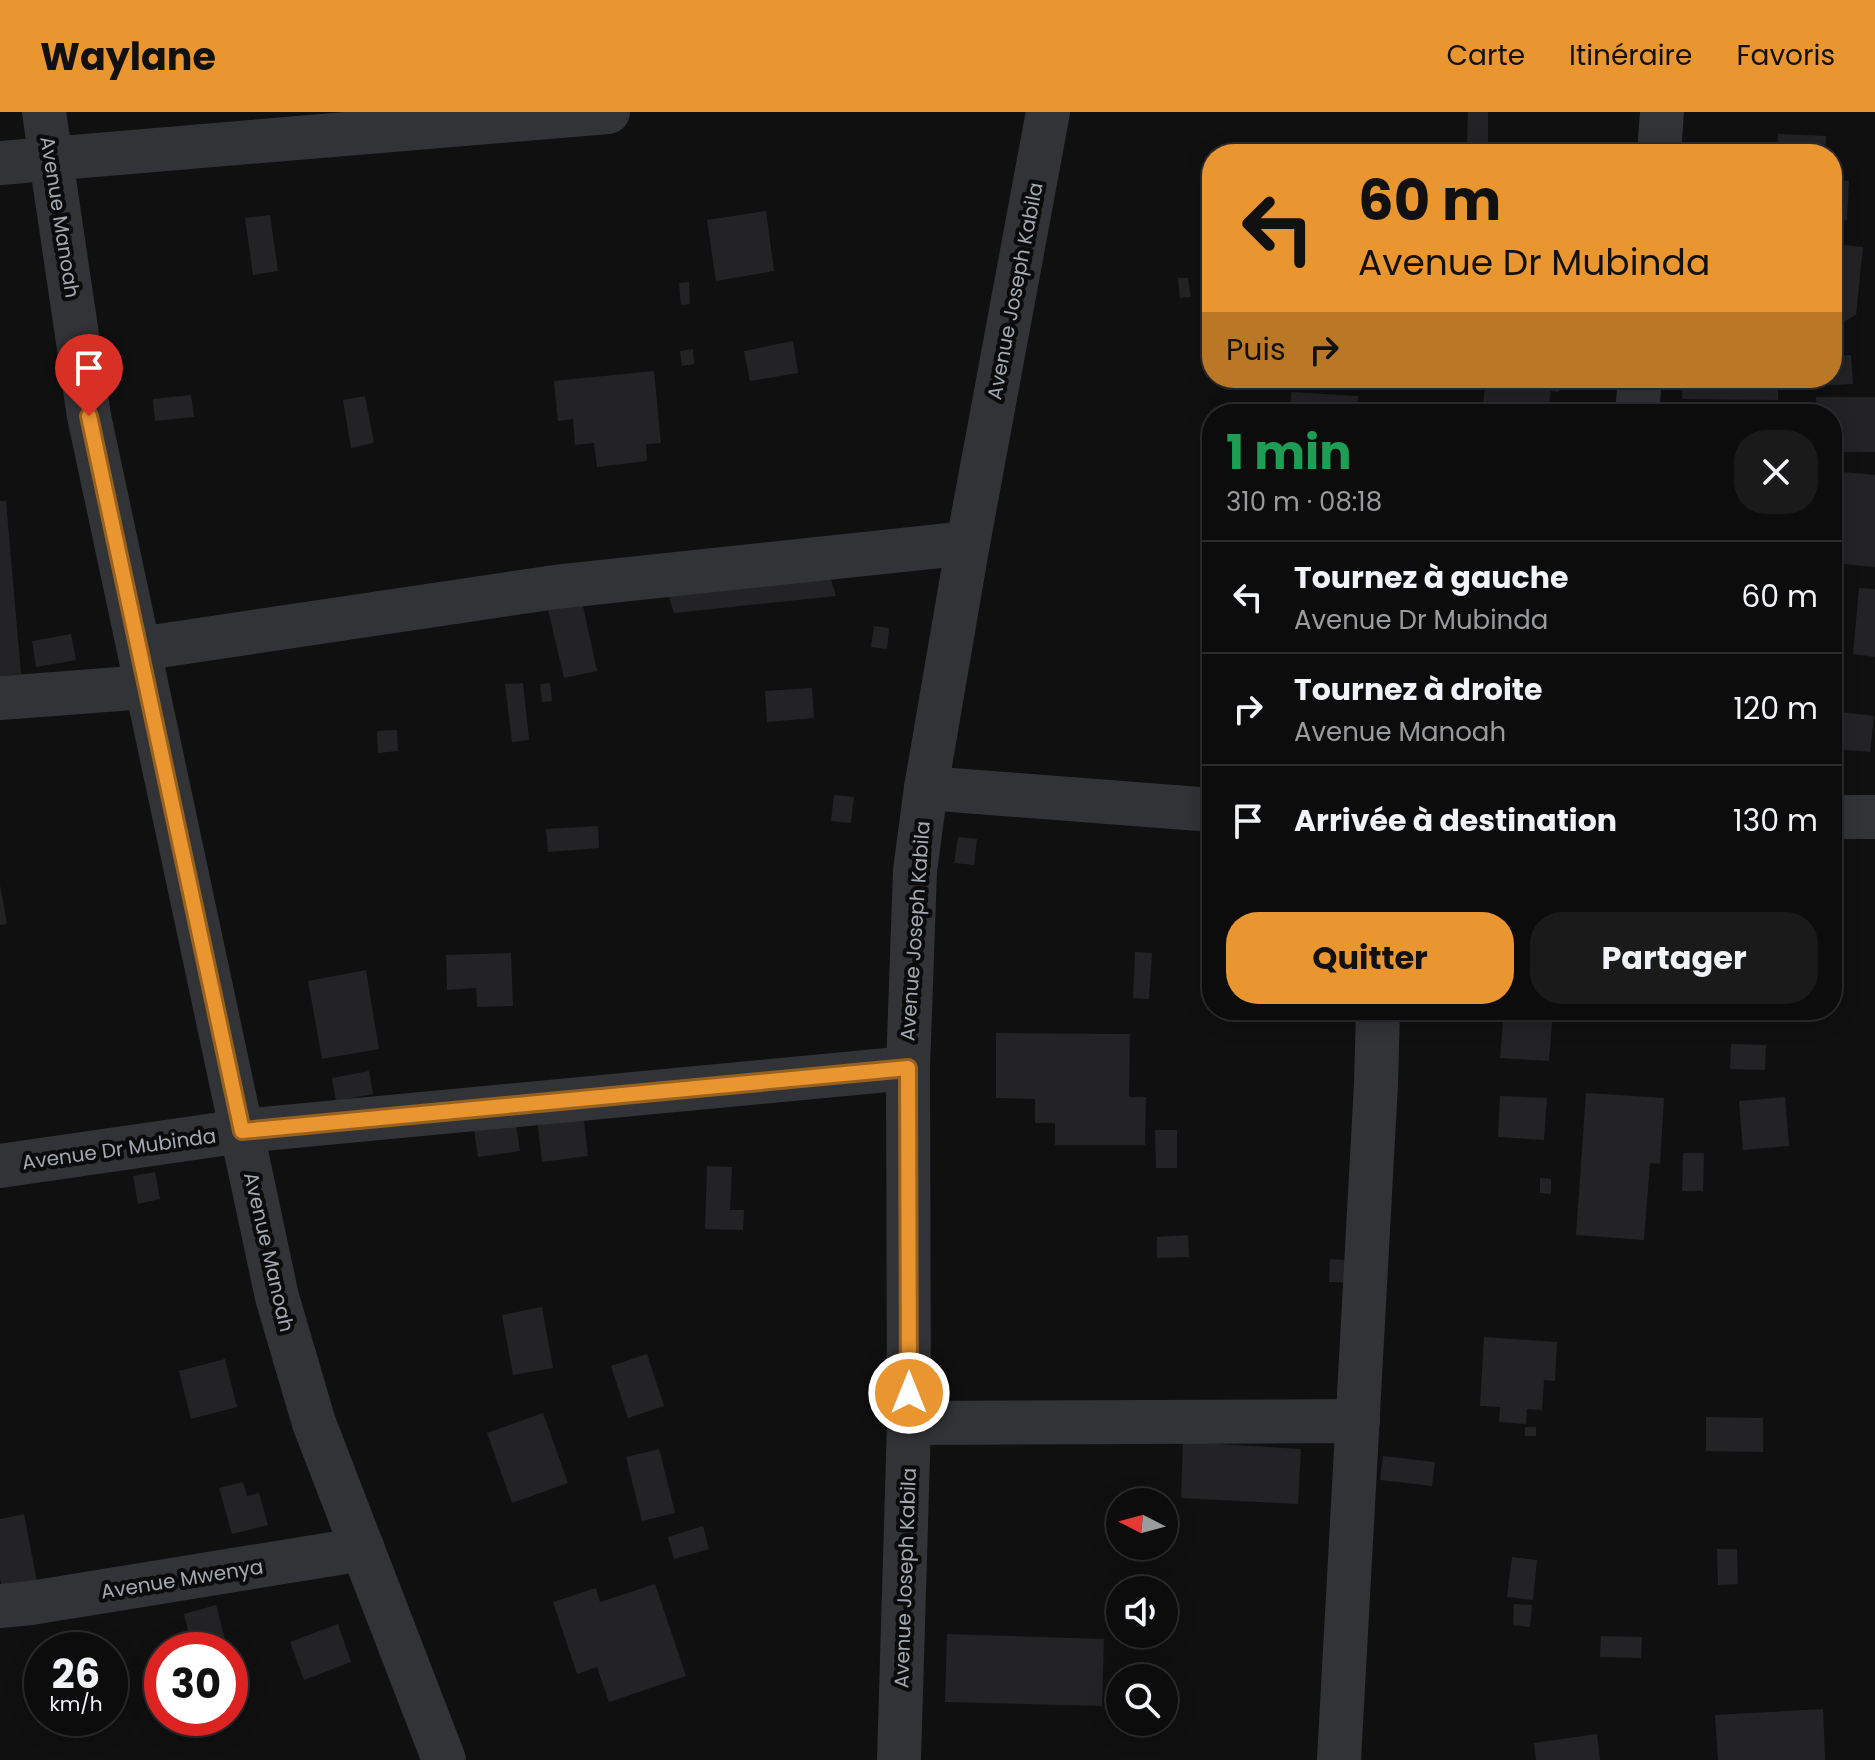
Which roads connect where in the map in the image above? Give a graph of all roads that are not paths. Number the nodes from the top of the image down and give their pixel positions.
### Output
1 (44, 112) edge
2 (608, 112) edge
3 (1048, 112) edge
4 (1662, 112) edge
5 (1660, 144) edge
6 (52, 158) junction
7 (0, 163) edge
8 (968, 543) junction
9 (143, 668) junction
10 (0, 698) edge
11 (926, 788) junction
12 (1202, 809) edge
13 (1842, 817) edge
14 (1875, 817) edge
15 (1378, 1020) edge
16 (908, 1068) junction
17 (242, 1131) junction
18 (0, 1166) edge
19 (1358, 1421) junction
20 (909, 1423) junction
21 (363, 1549) junction
22 (0, 1606) edge
23 (444, 1760) edge
24 (899, 1760) edge
25 (1339, 1760) edge

1 - 6 street, Avenue Manoah
2 - 6 street
3 - 8 street, Avenue Joseph Kabila
4 - 5 street
6 - 7 street
6 - 9 street, Avenue Manoah
8 - 9 street
8 - 11 street, Avenue Joseph Kabila
9 - 10 street
9 - 17 street, Avenue Manoah
11 - 12 street
11 - 16 street, Avenue Joseph Kabila
13 - 14 street
15 - 19 street
16 - 17 street, Avenue Dr Mubinda
16 - 20 street, Avenue Joseph Kabila
17 - 18 street, Avenue Dr Mubinda
17 - 21 street, Avenue Manoah
19 - 20 street
19 - 25 street
20 - 24 street, Avenue Joseph Kabila
21 - 22 street, Avenue Mwenya
21 - 23 street, Avenue Manoah

